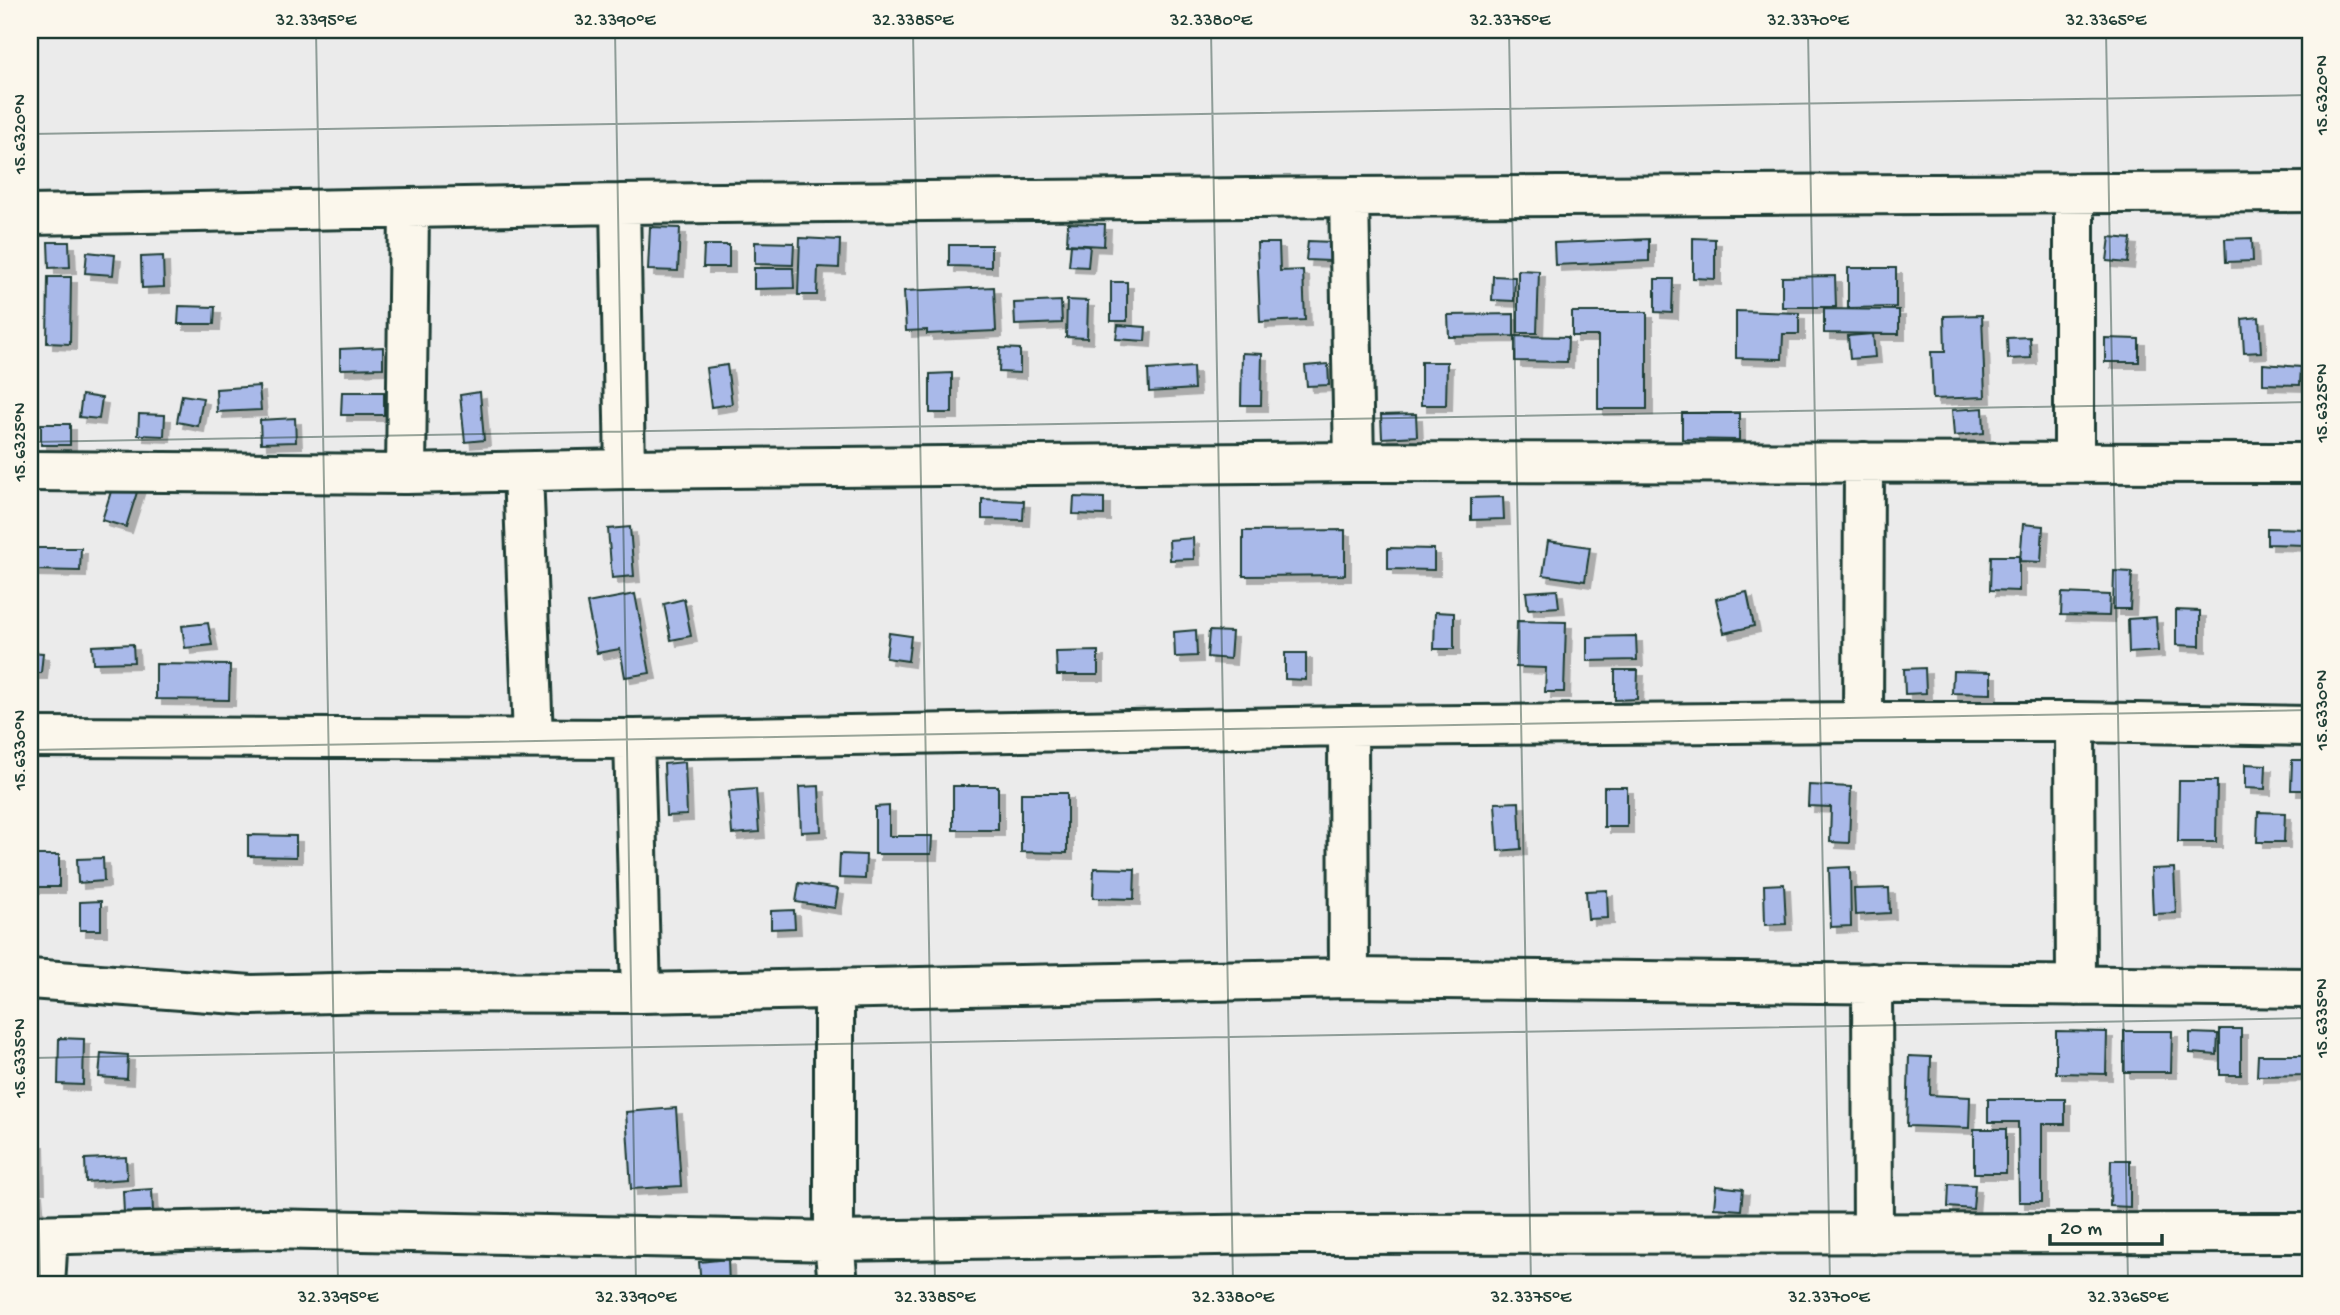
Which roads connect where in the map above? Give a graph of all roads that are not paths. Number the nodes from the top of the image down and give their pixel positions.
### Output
1 (2310, 192) edge
2 (2074, 194) junction
3 (1349, 197) junction
4 (620, 204) junction
5 (409, 209) junction
6 (30, 215) edge
7 (1353, 462) junction
8 (1864, 462) junction
9 (2074, 462) junction
10 (2310, 463) edge
11 (625, 469) junction
12 (30, 471) edge
13 (523, 472) junction
14 (406, 474) junction
15 (1863, 722) junction
16 (2075, 722) junction
17 (1348, 726) junction
18 (2310, 726) edge
19 (30, 737) edge
20 (533, 738) junction
21 (634, 739) junction
22 (1349, 978) junction
23 (30, 979) edge
24 (1871, 983) junction
25 (2076, 986) junction
26 (2310, 988) edge
27 (834, 989) junction
28 (642, 993) junction
29 (2310, 1233) edge
30 (1874, 1234) junction
31 (39, 1235) edge
32 (834, 1241) junction
33 (45, 1285) edge
34 (838, 1285) edge

1 - 2 street
2 - 3 street
2 - 9 street
3 - 4 street
3 - 7 street
4 - 5 street
4 - 11 street
5 - 6 street
5 - 14 street
7 - 8 street
7 - 11 street
8 - 9 street
8 - 15 street
9 - 10 street
11 - 13 street
12 - 14 street
13 - 14 street
13 - 20 street
15 - 16 street
15 - 17 street
16 - 18 street
16 - 25 street
17 - 21 street
17 - 22 street
19 - 20 street
20 - 21 street
21 - 28 street
22 - 24 street
22 - 27 street
23 - 28 street
24 - 25 street
24 - 30 street
25 - 26 street
27 - 28 street
27 - 32 street
29 - 30 street
30 - 32 street
31 - 32 street
31 - 33 street
32 - 34 street

